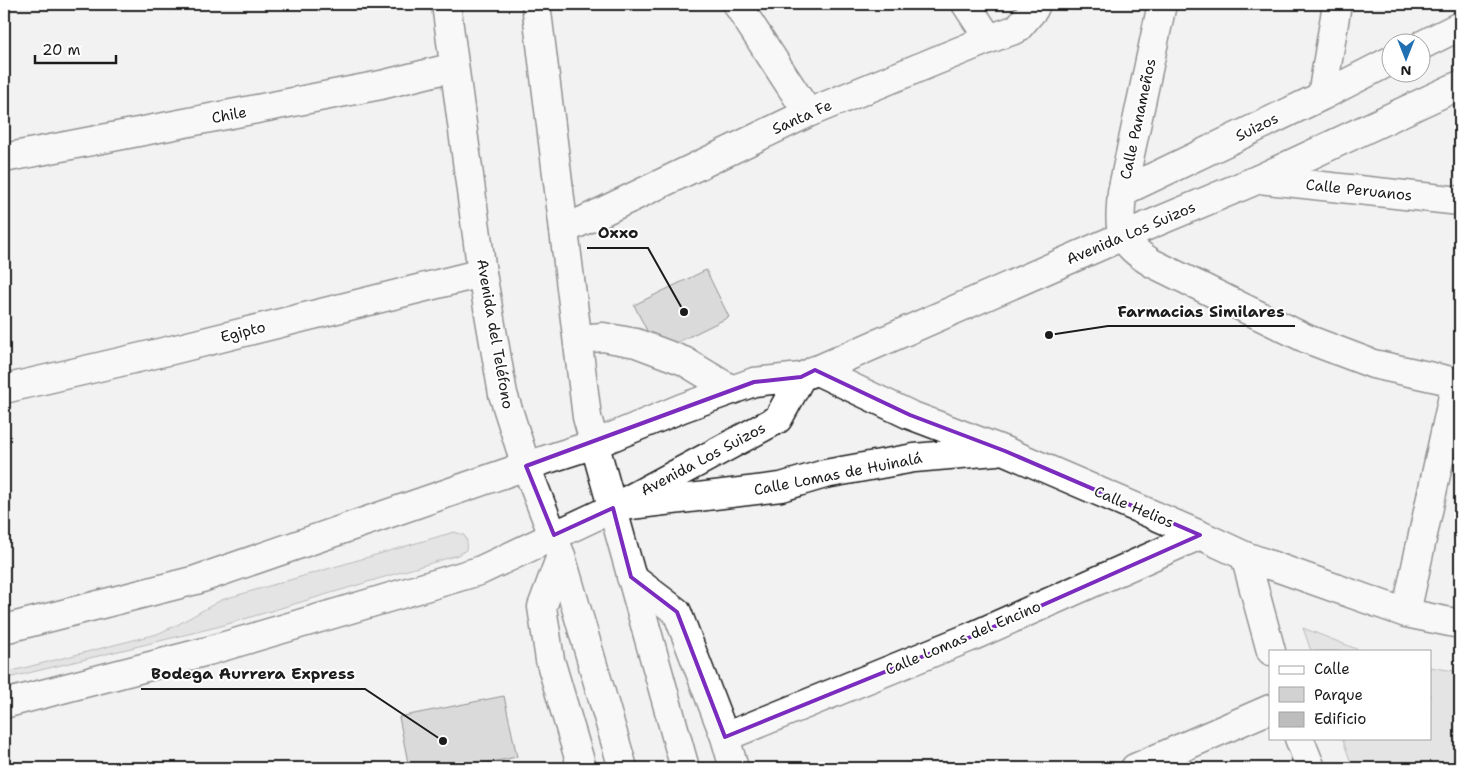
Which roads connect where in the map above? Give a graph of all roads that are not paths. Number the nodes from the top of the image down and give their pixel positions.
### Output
1 (446, 4) edge
2 (536, 4) edge
3 (737, 4) edge
4 (966, 4) edge
5 (1036, 4) edge
6 (1162, 4) edge
7 (1337, 4) edge
8 (1460, 26) edge
9 (989, 39) junction
10 (1432, 40) edge
11 (1382, 65) edge
12 (454, 68) junction
13 (1460, 85) edge
14 (1322, 96) junction
15 (808, 113) junction
16 (4, 158) edge
17 (1258, 179) junction
18 (1122, 192) junction
19 (1460, 201) edge
20 (564, 230) junction
21 (1122, 236) junction
22 (482, 273) junction
23 (578, 339) junction
24 (808, 374) junction
25 (1458, 382) edge
26 (4, 389) edge
27 (732, 390) junction
28 (595, 444) junction
29 (1005, 450) junction
30 (526, 466) junction
31 (613, 508) junction
32 (1200, 535) junction
33 (557, 546) junction
34 (1245, 556) junction
35 (631, 577) junction
36 (1406, 613) junction
37 (1460, 624) edge
38 (4, 629) edge
39 (1271, 650) edge
40 (4, 704) edge
41 (1269, 709) edge
42 (725, 737) junction
43 (1300, 740) edge
44 (582, 768) edge
45 (623, 768) edge
46 (685, 768) edge
47 (734, 768) edge
48 (1135, 768) edge
49 (1311, 768) edge

1 - 12 street, Avenida del Teléfono
2 - 20 street
3 - 15 street
4 - 9 street
5 - 9 street, Santa Fe
6 - 18 street, Calle Panameños
7 - 14 street
8 - 10 street
9 - 15 street, Santa Fe
11 - 14 street, Suizos
12 - 16 street, Chile
12 - 22 street, Avenida del Teléfono
13 - 17 street, Avenida Los Suizos
14 - 18 street, Suizos
15 - 20 street, Santa Fe
17 - 19 street, Calle Peruanos
17 - 21 street, Avenida Los Suizos
18 - 21 street, Calle Panameños
20 - 23 street
21 - 24 street, Avenida Los Suizos
21 - 25 street
22 - 26 street, Egipto
22 - 30 street, Avenida del Teléfono
23 - 27 street
23 - 28 street
24 - 27 street, Avenida Los Suizos
24 - 29 street, Calle Helios
24 - 31 street, Avenida Los Suizos
25 - 36 street
27 - 28 street, Avenida Los Suizos
28 - 30 street, Avenida Los Suizos
28 - 31 street
29 - 31 street, Calle Lomas de Huinalá
29 - 32 street, Calle Helios
30 - 33 street, Avenida del Teléfono
30 - 38 street, Avenida Los Suizos
31 - 33 street, Avenida Los Suizos
31 - 35 street
32 - 34 street, Calle Helios
32 - 42 street, Calle Lomas del Encino
33 - 40 street, Avenida Los Suizos
33 - 44 street
33 - 45 street, Avenida del Teléfono
34 - 36 street, Calle Helios
34 - 39 street
35 - 42 street
35 - 46 street
36 - 37 street, Calle Helios
41 - 48 street
42 - 47 street
43 - 49 street

